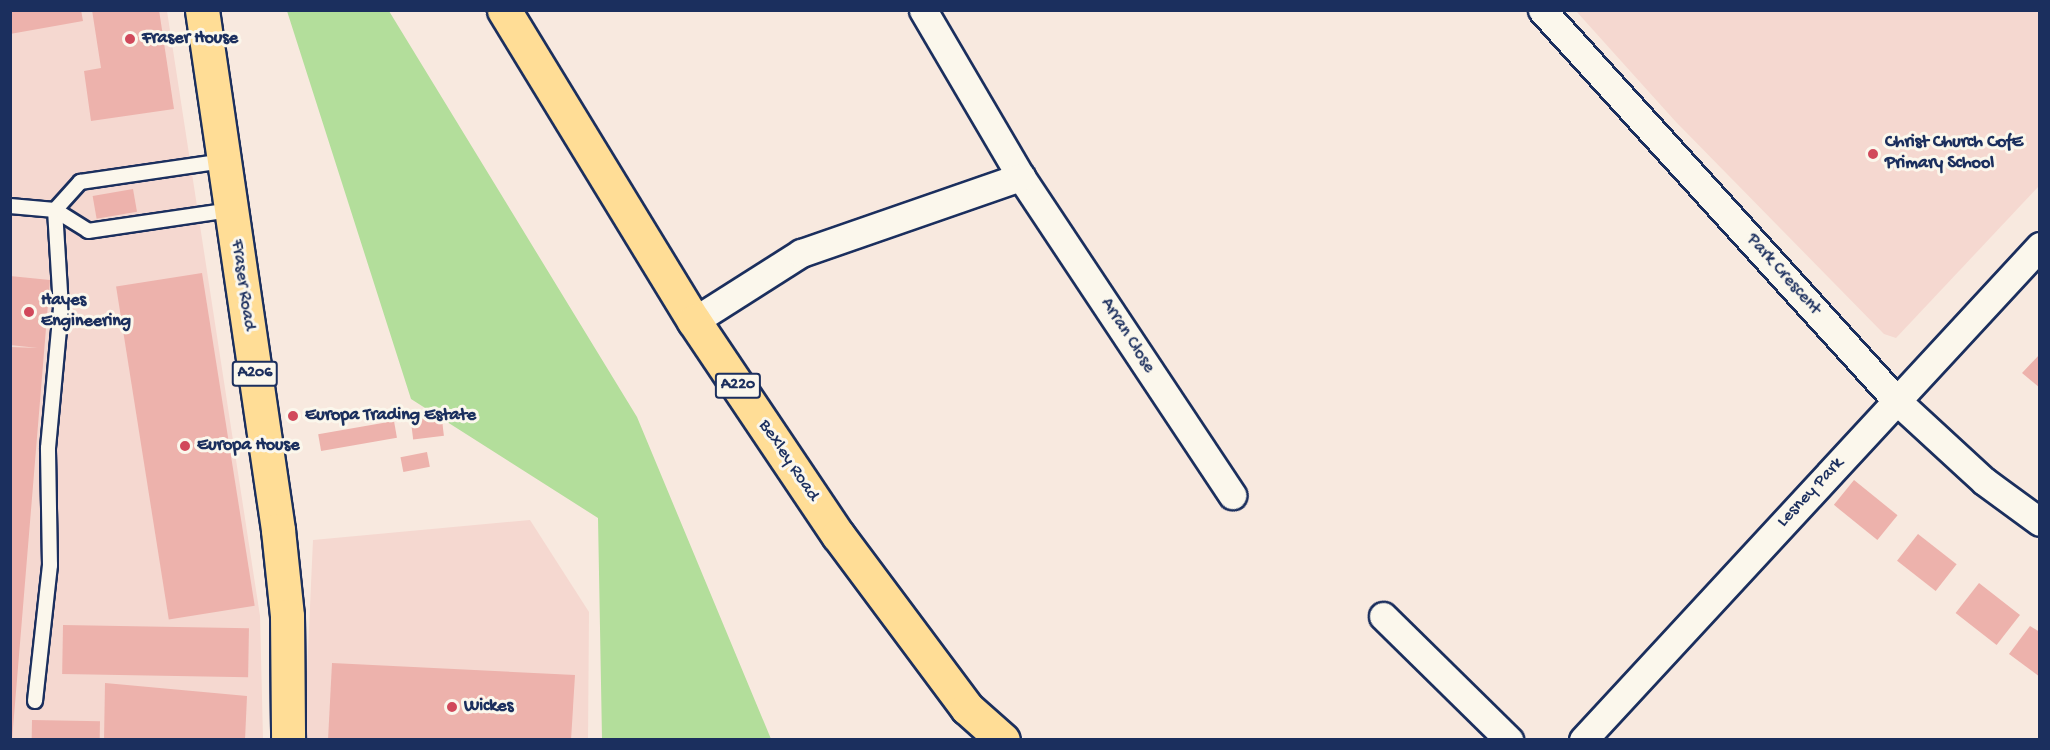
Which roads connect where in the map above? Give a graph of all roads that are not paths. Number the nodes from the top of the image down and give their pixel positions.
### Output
1 (202, 10) edge
2 (504, 10) edge
3 (923, 10) edge
4 (1542, 10) edge
5 (224, 161) junction
6 (1022, 177) junction
7 (10, 206) edge
8 (55, 210) junction
9 (231, 210) junction
10 (2040, 246) edge
11 (694, 321) junction
12 (1897, 401) junction
13 (1232, 495) dead end
14 (2040, 522) edge
15 (1383, 616) dead end
16 (35, 700) dead end
17 (288, 740) edge
18 (1003, 740) edge
19 (1509, 740) edge
20 (1582, 740) edge

1 - 5 main road, Fraser Road / A206
2 - 11 main road, Bexley Road / A220
3 - 6 street, Arran Close
4 - 12 street, Park Crescent
5 - 8 lane
5 - 9 main road, Fraser Road / A206
6 - 11 street
6 - 13 street, Arran Close
7 - 8 lane
8 - 9 lane
8 - 16 lane
9 - 17 main road, Fraser Road / A206
10 - 12 street, Lesney Park
11 - 18 main road, Bexley Road / A220
12 - 14 street, Park Crescent
12 - 20 street, Lesney Park
15 - 19 street

